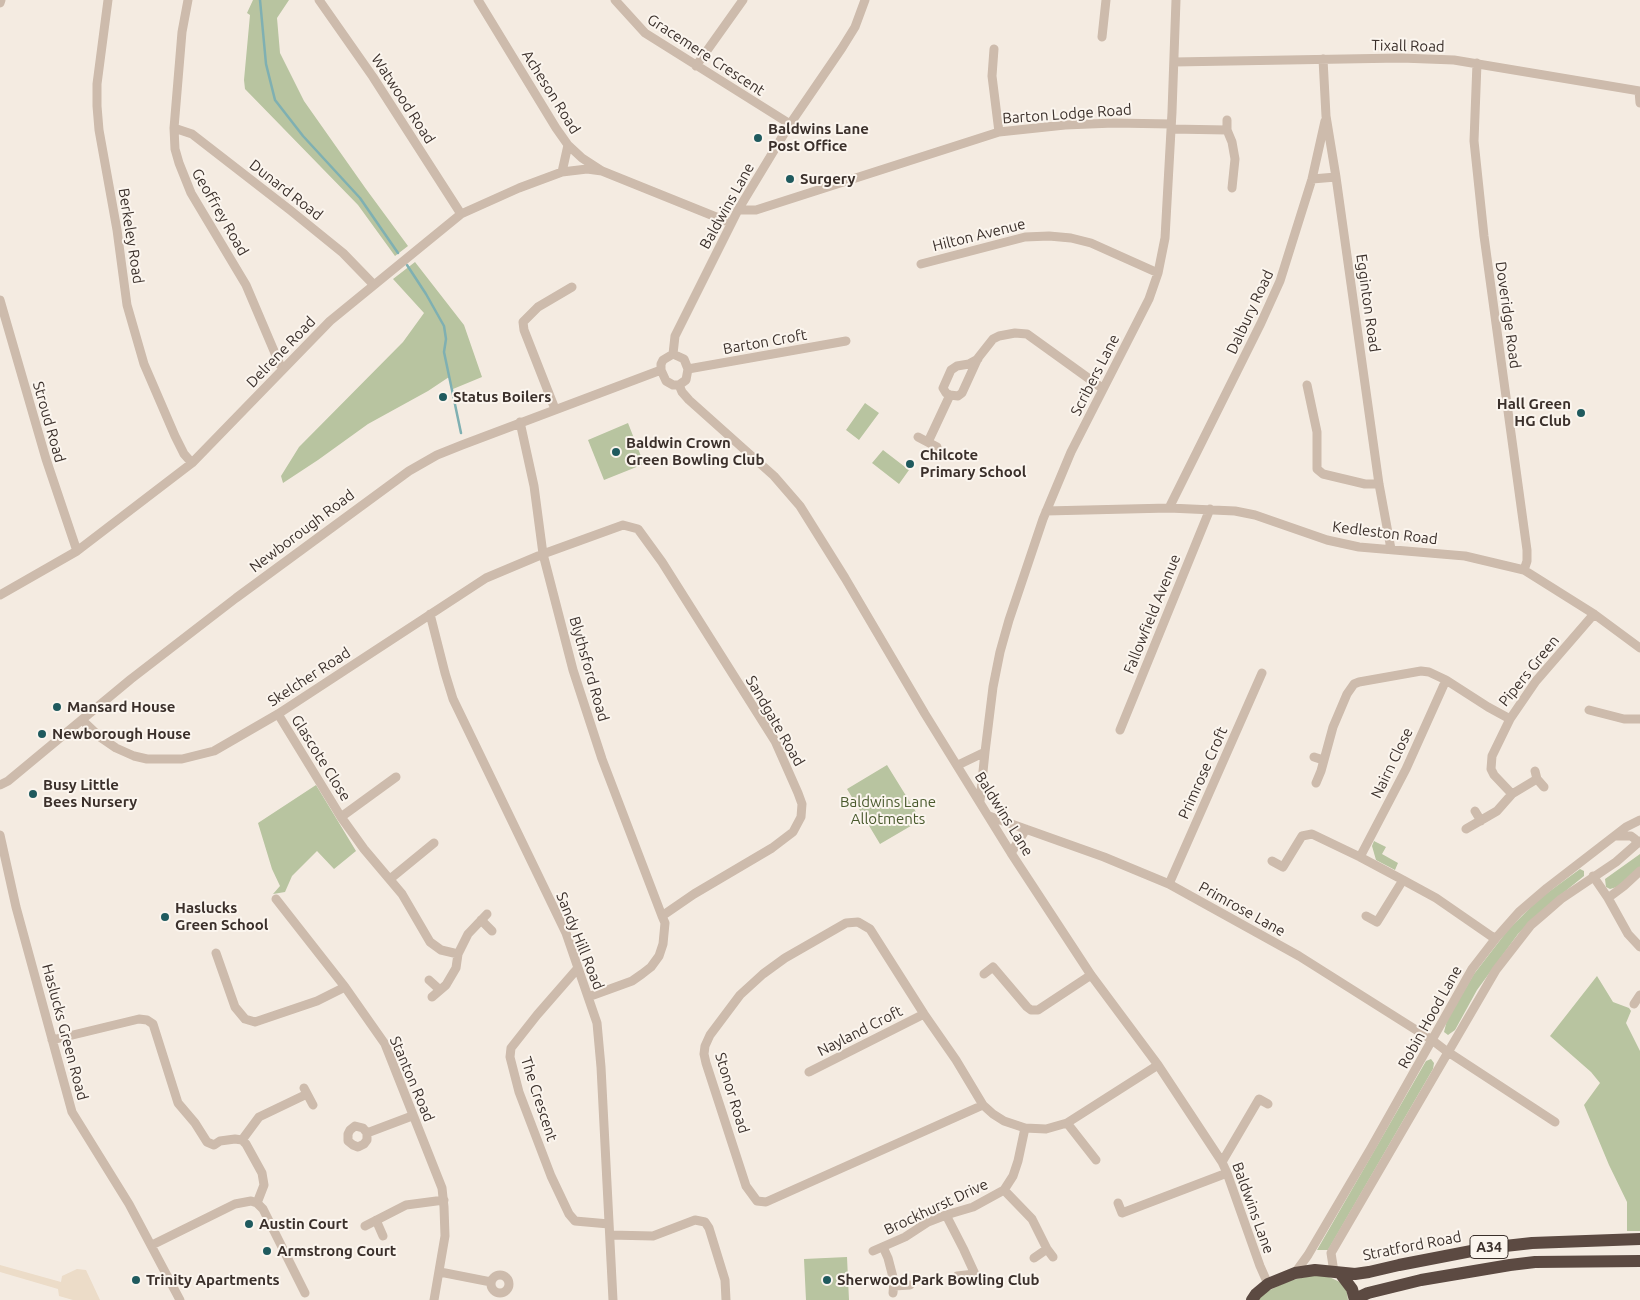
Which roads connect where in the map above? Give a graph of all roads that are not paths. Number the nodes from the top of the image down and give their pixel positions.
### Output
1 (108, 0) edge
2 (188, 0) edge
3 (319, 0) edge
4 (478, 0) edge
5 (615, 0) edge
6 (743, 0) edge
7 (866, 0) edge
8 (1106, 0) edge
9 (1176, 0) edge
10 (1102, 37) dead end
11 (994, 49) dead end
12 (1323, 59) junction
13 (1174, 62) junction
14 (1477, 63) junction
15 (696, 66) junction
16 (1639, 91) edge
17 (1640, 103) edge
18 (1326, 116) junction
19 (790, 124) junction
20 (1171, 127) junction
21 (174, 128) junction
22 (999, 132) junction
23 (568, 145) junction
24 (602, 171) junction
25 (562, 172) junction
26 (1336, 176) junction
27 (1312, 179) junction
28 (1232, 188) dead end
29 (738, 210) junction
30 (461, 214) junction
31 (731, 224) junction
32 (921, 264) dead end
33 (1158, 273) junction
34 (374, 285) junction
35 (572, 287) dead end
36 (0, 300) edge
37 (846, 341) dead end
38 (674, 354) junction
39 (978, 358) junction
40 (284, 368) junction
41 (688, 368) junction
42 (661, 370) junction
43 (679, 385) junction
44 (1307, 385) dead end
45 (1102, 388) junction
46 (950, 395) junction
47 (554, 409) junction
48 (520, 422) junction
49 (918, 437) dead end
50 (928, 442) junction
51 (937, 447) dead end
52 (192, 463) junction
53 (1379, 484) junction
54 (1169, 508) junction
55 (1210, 509) junction
56 (1046, 511) junction
57 (1391, 549) junction
58 (77, 551) junction
59 (543, 554) junction
60 (1524, 570) junction
61 (0, 596) edge
62 (430, 614) junction
63 (1594, 614) junction
64 (1640, 648) edge
65 (1262, 673) dead end
66 (1446, 680) junction
67 (1589, 710) dead end
68 (278, 714) junction
69 (1510, 719) junction
70 (1640, 719) edge
71 (82, 720) junction
72 (1120, 730) dead end
73 (985, 752) junction
74 (1314, 757) dead end
75 (1323, 760) junction
76 (958, 765) junction
77 (396, 777) dead end
78 (1539, 779) dead end
79 (1316, 783) dead end
80 (0, 784) edge
81 (1512, 794) junction
82 (980, 802) junction
83 (1475, 811) dead end
84 (989, 816) junction
85 (341, 817) junction
86 (1640, 820) edge
87 (1481, 821) junction
88 (1026, 829) junction
89 (1466, 829) dead end
90 (0, 835) edge
91 (1615, 836) junction
92 (434, 843) dead end
93 (1639, 843) edge
94 (1011, 853) junction
95 (1360, 857) junction
96 (1272, 861) dead end
97 (1640, 871) edge
98 (1593, 876) junction
99 (390, 879) junction
100 (1403, 880) junction
101 (1170, 884) junction
102 (1608, 898) junction
103 (276, 899) dead end
104 (662, 916) junction
105 (1366, 916) dead end
106 (492, 930) dead end
107 (1496, 938) junction
108 (1640, 947) edge
109 (216, 953) dead end
110 (458, 954) junction
111 (578, 968) junction
112 (984, 974) dead end
113 (1091, 975) junction
114 (429, 980) dead end
115 (345, 987) junction
116 (440, 990) junction
117 (1640, 994) edge
118 (432, 997) dead end
119 (588, 997) junction
120 (1634, 1004) dead end
121 (924, 1014) junction
122 (52, 1040) junction
123 (1432, 1040) junction
124 (1448, 1052) junction
125 (1158, 1065) junction
126 (809, 1072) dead end
127 (983, 1104) junction
128 (1268, 1104) dead end
129 (313, 1105) dead end
130 (412, 1116) junction
131 (1555, 1122) dead end
132 (1067, 1123) junction
133 (1025, 1128) junction
134 (367, 1133) dead end
135 (242, 1140) junction
136 (1096, 1160) dead end
137 (1222, 1162) junction
138 (1228, 1173) junction
139 (1004, 1190) junction
140 (444, 1200) junction
141 (257, 1203) junction
142 (1118, 1203) dead end
143 (946, 1215) junction
144 (376, 1220) junction
145 (609, 1224) junction
146 (365, 1226) dead end
147 (610, 1235) junction
148 (383, 1236) dead end
149 (1640, 1240) edge
150 (152, 1245) junction
151 (883, 1247) junction
152 (1047, 1249) junction
153 (874, 1251) dead end
154 (1053, 1257) dead end
155 (1034, 1258) dead end
156 (1640, 1261) edge
157 (440, 1272) junction
158 (1337, 1272) junction
159 (1295, 1273) junction
160 (957, 1276) dead end
161 (491, 1282) dead end
162 (1268, 1284) junction
163 (910, 1285) dead end
164 (305, 1293) dead end
165 (180, 1300) edge
166 (434, 1300) edge
167 (613, 1300) edge
168 (726, 1300) edge
169 (1252, 1300) edge
170 (1355, 1300) edge

1 - 52 street, Berkeley Road
2 - 21 street, Geoffrey Road
3 - 30 street, Watwood Road
4 - 23 street, Acheson Road
5 - 15 street, Gracemere Crescent
6 - 15 street
7 - 19 street, Baldwins Lane
8 - 10 street
9 - 13 street, Scribers Lane
11 - 22 street
12 - 13 street, Tixall Road
12 - 14 street, Tixall Road
12 - 18 street, Egginton Road
13 - 20 street, Scribers Lane
14 - 16 street, Tixall Road
14 - 60 street, Doveridge Road
15 - 19 street, Gracemere Crescent
16 - 17 street
18 - 26 street, Egginton Road
18 - 27 street, Dalbury Road
19 - 29 street, Baldwins Lane
20 - 22 street, Barton Lodge Road
20 - 28 street, Barton Lodge Road
20 - 33 street, Scribers Lane
21 - 34 street, Dunard Road
21 - 40 street, Geoffrey Road
22 - 29 street, Barton Lodge Road
23 - 24 street, Acheson Road
23 - 25 street
24 - 25 street, Delrene Road
24 - 31 street, Acheson Road
25 - 30 street, Delrene Road
26 - 27 street
26 - 53 street, Egginton Road
27 - 54 street, Dalbury Road
29 - 31 street, Baldwins Lane
30 - 34 street, Delrene Road
31 - 38 street, Baldwins Lane
32 - 33 street, Hilton Avenue
33 - 45 street, Scribers Lane
34 - 40 street, Delrene Road
35 - 47 street
36 - 58 street, Stroud Road
37 - 41 street, Barton Croft
38 - 41 street
38 - 42 street
39 - 45 street
39 - 46 street
39 - 46 street
40 - 52 street, Delrene Road
41 - 43 street
42 - 43 street
42 - 47 street, Newborough Road
43 - 76 street, Baldwins Lane
44 - 53 street
45 - 56 street, Scribers Lane
46 - 50 street
47 - 48 street, Newborough Road
48 - 59 street, Blythsford Road
48 - 71 street, Newborough Road
49 - 50 street
50 - 51 street
52 - 58 street, Delrene Road
53 - 57 street, Egginton Road
54 - 55 street, Kedleston Road
54 - 56 street, Kedleston Road
55 - 57 street, Kedleston Road
55 - 72 street, Fallowfield Avenue
56 - 73 street, Scribers Lane
57 - 60 street, Kedleston Road
58 - 61 street, Delrene Road
59 - 62 street, Skelcher Road
59 - 104 street, Blythsford Road
59 - 104 street, Sandgate Road
60 - 63 street, Kedleston Road
62 - 68 street, Skelcher Road
62 - 111 street, Sandy Hill Road
63 - 64 street, Kedleston Road
63 - 69 street, Pipers Green
65 - 101 street, Primrose Croft
66 - 69 street, Pipers Green
66 - 75 street, Pipers Green
66 - 95 street, Nairn Close
67 - 70 street
68 - 71 street, Skelcher Road
68 - 85 street, Glascote Close
69 - 81 street
71 - 80 street, Newborough Road
73 - 76 street
73 - 82 street, Scribers Lane
74 - 75 street
75 - 79 street, Pipers Green
76 - 82 street, Baldwins Lane
77 - 85 street, Glascote Close
78 - 81 street
81 - 87 street
82 - 84 street, Baldwins Lane
83 - 87 street
84 - 88 street, Primrose Lane
84 - 94 street, Baldwins Lane
85 - 99 street, Glascote Close
86 - 91 street, Robin Hood Lane
87 - 89 street
88 - 94 street
88 - 101 street, Primrose Lane
90 - 122 street, Haslucks Green Road
91 - 93 street
91 - 107 street, Robin Hood Lane
92 - 99 street
93 - 98 street
94 - 113 street, Baldwins Lane
95 - 96 street
95 - 100 street
97 - 102 street
98 - 102 street
98 - 124 street
99 - 110 street, Glascote Close
100 - 105 street
100 - 107 street
101 - 123 street, Primrose Lane
102 - 108 street
103 - 115 street, Stanton Road
104 - 119 street
106 - 110 street
107 - 123 street, Robin Hood Lane
109 - 115 street
110 - 116 street
111 - 119 street, Sandy Hill Road
111 - 145 street, The Crescent
112 - 113 street
113 - 125 street, Baldwins Lane
114 - 116 street
115 - 130 street, Stanton Road
116 - 118 street
117 - 120 street
119 - 145 street, Sandy Hill Road
121 - 126 street, Nayland Croft
121 - 127 street, Stonor Road
121 - 127 street, Stonor Road
122 - 135 street
122 - 150 street, Haslucks Green Road
123 - 124 street, Primrose Lane
123 - 159 street, Robin Hood Lane
124 - 131 street, Primrose Lane
124 - 158 street
125 - 132 street, Stonor Road
125 - 137 street, Baldwins Lane
127 - 133 street, Stonor Road
128 - 137 street
129 - 135 street
130 - 134 street
130 - 140 street, Stanton Road
132 - 133 street, Stonor Road
132 - 136 street
133 - 139 street, Brockhurst Drive
135 - 141 street
137 - 138 street, Baldwins Lane
138 - 142 street
138 - 162 street, Baldwins Lane
139 - 143 street, Brockhurst Drive
139 - 152 street
140 - 144 street
140 - 157 street, Stanton Road
141 - 150 street
141 - 164 street
143 - 151 street, Brockhurst Drive
143 - 160 street
144 - 146 street
144 - 148 street
145 - 147 street, Sandy Hill Road
147 - 167 street, Sandy Hill Road
147 - 168 street
149 - 158 highway, Stratford Road / A34
150 - 165 street, Haslucks Green Road
151 - 153 street, Brockhurst Drive
151 - 163 street
152 - 154 street
152 - 155 street
156 - 170 highway, A34
157 - 161 street
157 - 166 street, Stanton Road
158 - 159 highway, Stratford Road
158 - 170 highway
159 - 162 highway, Stratford Road
162 - 169 highway

